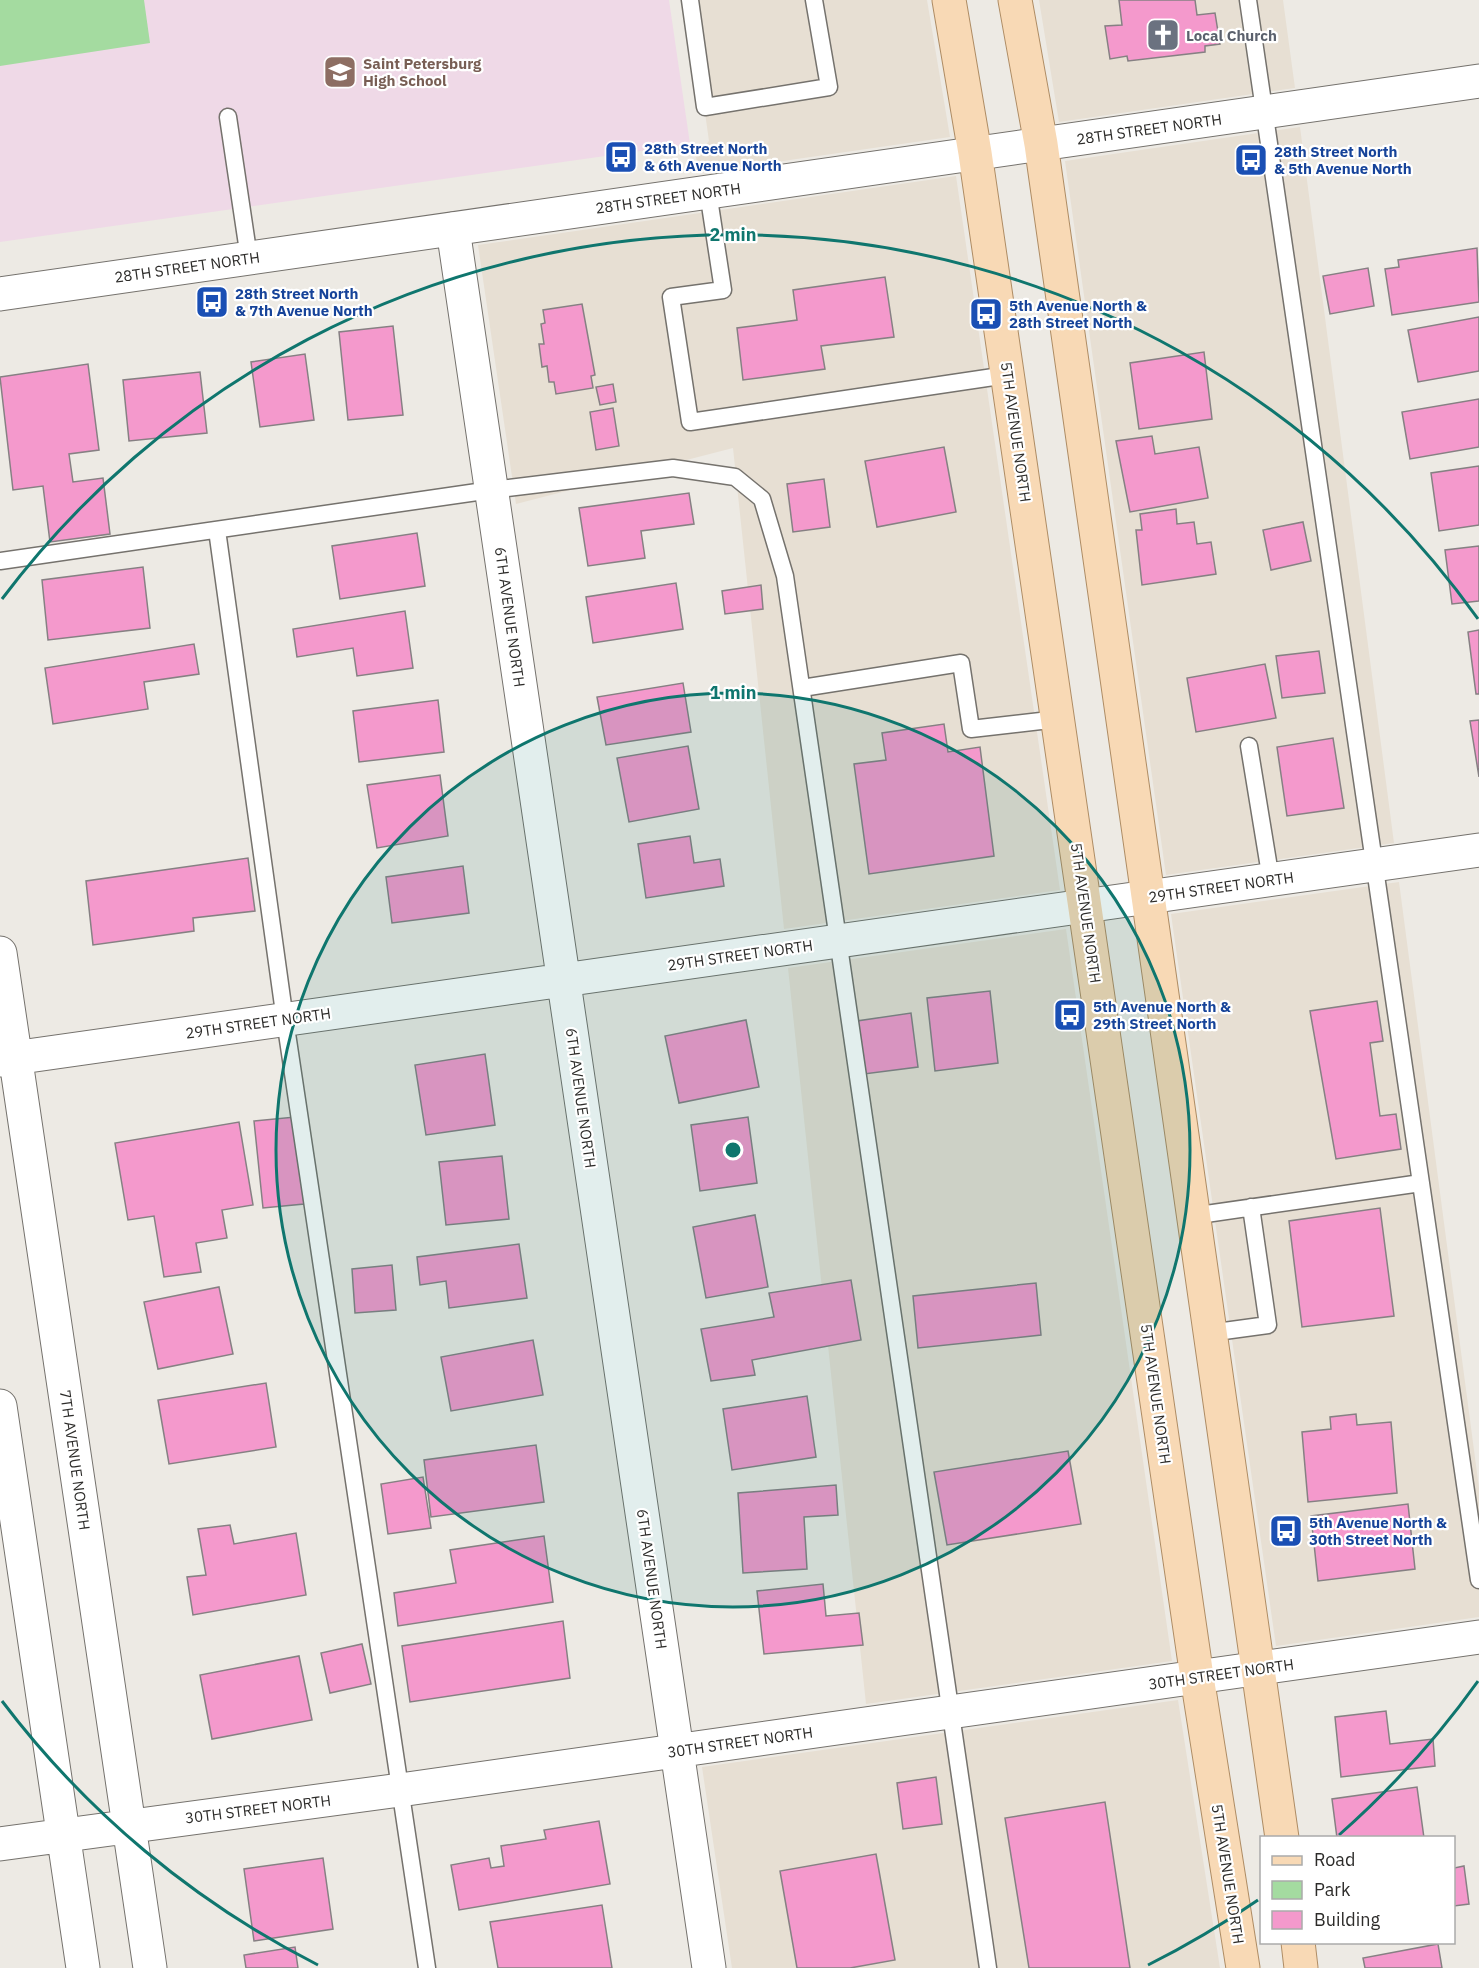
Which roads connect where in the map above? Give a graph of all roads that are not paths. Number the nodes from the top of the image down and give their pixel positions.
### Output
1 (690, 0) edge
2 (814, 0) edge
3 (949, 0) edge
4 (1015, 0) edge
5 (1248, 0) edge
6 (1479, 81) edge
7 (1264, 112) junction
8 (228, 117) dead end
9 (1041, 144) junction
10 (975, 153) junction
11 (708, 192) junction
12 (453, 229) junction
13 (249, 258) junction
14 (0, 294) edge
15 (1007, 375) junction
16 (491, 490) junction
17 (217, 530) junction
18 (0, 561) edge
19 (802, 688) junction
20 (1058, 719) junction
21 (1249, 747) dead end
22 (1479, 850) edge
23 (1374, 865) junction
24 (1271, 880) junction
25 (1147, 897) junction
26 (1085, 906) junction
27 (838, 941) junction
28 (0, 953) edge
29 (564, 980) junction
30 (285, 1020) junction
31 (8, 1059) edge
32 (1421, 1183) junction
33 (1251, 1207) junction
34 (1192, 1216) junction
35 (1209, 1333) junction
36 (0, 1406) edge
37 (1479, 1580) edge
38 (1479, 1637) edge
39 (1256, 1669) junction
40 (1197, 1677) junction
41 (951, 1712) junction
42 (677, 1751) junction
43 (400, 1790) junction
44 (128, 1825) junction
45 (63, 1834) junction
46 (1282, 1836) edge
47 (0, 1844) edge
48 (1298, 1944) edge
49 (83, 1968) edge
50 (150, 1968) edge
51 (427, 1968) edge
52 (710, 1968) edge
53 (988, 1968) edge
54 (1243, 1968) edge
55 (1301, 1968) edge

1 - 2 lane
3 - 10 main road, 5TH AVENUE NORTH
4 - 9 main road
5 - 7 lane
6 - 7 street, 28TH STREET NORTH
7 - 9 street, 28TH STREET NORTH
7 - 23 lane
8 - 13 lane
9 - 10 street, 28TH STREET NORTH
9 - 25 main road
10 - 11 street, 28TH STREET NORTH
10 - 15 main road, 5TH AVENUE NORTH
11 - 12 street, 28TH STREET NORTH
11 - 15 lane
12 - 13 street, 28TH STREET NORTH
12 - 16 street, 6TH AVENUE NORTH
13 - 14 street, 28TH STREET NORTH
15 - 20 main road, 5TH AVENUE NORTH
16 - 17 lane
16 - 19 lane
16 - 29 street, 6TH AVENUE NORTH
17 - 18 lane
17 - 30 lane
19 - 20 lane
19 - 27 lane
20 - 26 main road, 5TH AVENUE NORTH
21 - 24 lane
22 - 23 street, 29TH STREET NORTH
23 - 24 street, 29TH STREET NORTH
23 - 32 lane
24 - 25 street, 29TH STREET NORTH
25 - 26 street, 29TH STREET NORTH
25 - 34 main road
26 - 27 street, 29TH STREET NORTH
26 - 40 main road, 5TH AVENUE NORTH
27 - 29 street, 29TH STREET NORTH
27 - 41 lane
28 - 31 street, 7TH AVENUE NORTH
29 - 30 street, 29TH STREET NORTH
29 - 42 street, 6TH AVENUE NORTH
30 - 31 street, 29TH STREET NORTH
30 - 43 lane
31 - 44 street, 7TH AVENUE NORTH
32 - 33 lane
32 - 37 lane
33 - 34 lane
33 - 35 lane
34 - 35 main road
35 - 39 main road
36 - 45 street
38 - 39 street, 30TH STREET NORTH
39 - 40 street, 30TH STREET NORTH
39 - 46 main road
40 - 41 street, 30TH STREET NORTH
40 - 54 main road, 5TH AVENUE NORTH
41 - 42 street, 30TH STREET NORTH
41 - 53 lane
42 - 43 street, 30TH STREET NORTH
42 - 52 street, 6TH AVENUE NORTH
43 - 44 street, 30TH STREET NORTH
43 - 51 lane
44 - 45 street, 30TH STREET NORTH
44 - 50 street, 7TH AVENUE NORTH
45 - 47 street, 30TH STREET NORTH
45 - 49 street
48 - 55 main road

